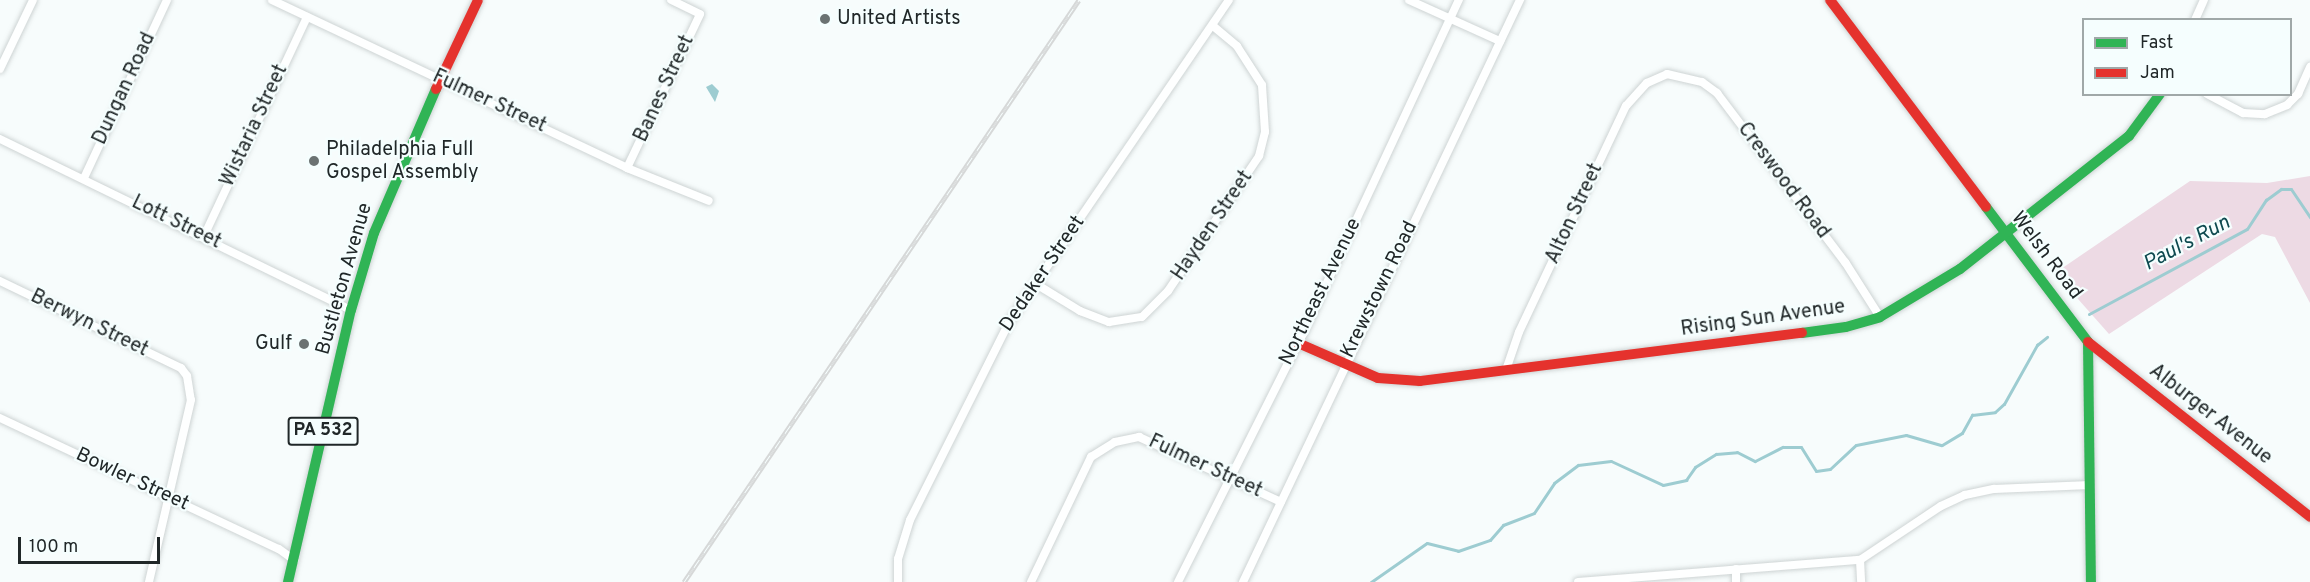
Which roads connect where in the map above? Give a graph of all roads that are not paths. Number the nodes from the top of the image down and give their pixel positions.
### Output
1 (33, 0) edge
2 (167, 0) edge
3 (272, 0) edge
4 (478, 0) edge
5 (671, 0) edge
6 (1229, 0) edge
7 (1409, 0) edge
8 (1459, 0) edge
9 (1520, 0) edge
10 (1830, 0) edge
11 (2204, 0) edge
12 (307, 17) junction
13 (2196, 18) edge
14 (1450, 19) junction
15 (1213, 27) junction
16 (1500, 41) junction
17 (2310, 67) edge
18 (0, 69) edge
19 (1664, 76) joint
20 (441, 79) junction
21 (2159, 96) edge
22 (2211, 96) edge
23 (0, 139) edge
24 (627, 168) junction
25 (84, 178) junction
26 (709, 201) dead end
27 (2006, 233) junction
28 (204, 236) junction
29 (0, 281) edge
30 (1036, 284) junction
31 (351, 310) junction
32 (1880, 317) junction
33 (2088, 342) junction
34 (1298, 343) junction
35 (1344, 366) junction
36 (1506, 370) junction
37 (0, 418) edge
38 (1230, 477) junction
39 (2090, 485) junction
40 (168, 497) junction
41 (1281, 502) junction
42 (2310, 518) edge
43 (294, 560) junction
44 (1860, 560) junction
45 (1736, 569) junction
46 (1610, 580) edge
47 (148, 582) edge
48 (288, 582) edge
49 (898, 582) edge
50 (1031, 582) edge
51 (1178, 582) edge
52 (1243, 582) edge
53 (1578, 582) edge
54 (1736, 582) edge
55 (1861, 582) edge
56 (2091, 582) edge

1 - 18 street
2 - 25 street, Dungan Road
3 - 12 street, Fulmer Street
4 - 20 main road, Bustleton Avenue / PA 532
5 - 24 street, Banes Street
6 - 15 street, Dedaker Street
7 - 14 street
8 - 14 street, Northeast Avenue
9 - 16 street, Krewstown Road
10 - 27 main road, Welsh Road
11 - 13 street
12 - 20 street, Fulmer Street
12 - 28 street, Wistaria Street
14 - 16 street
14 - 34 street, Northeast Avenue
15 - 30 street, Dedaker Street
15 - 30 street, Hayden Street
16 - 35 street, Krewstown Road
17 - 22 street
19 - 32 street, Creswood Road
19 - 36 street, Alton Street
20 - 24 street, Fulmer Street
20 - 31 main road, Bustleton Avenue / PA 532
21 - 27 main road, Rising Sun Avenue
23 - 25 street, Lott Street
24 - 26 street, Fulmer Street
25 - 28 street, Lott Street
27 - 32 main road, Rising Sun Avenue
27 - 33 main road, Welsh Road
28 - 31 street, Lott Street
29 - 40 street, Berwyn Street
30 - 49 street, Dedaker Street
31 - 43 main road, Bustleton Avenue / PA 532
32 - 36 main road, Rising Sun Avenue
33 - 39 main road
33 - 42 main road, Alburger Avenue
34 - 35 main road, Rising Sun Avenue
34 - 38 street, Northeast Avenue
35 - 36 main road, Rising Sun Avenue
35 - 41 street, Krewstown Road
37 - 40 street, Bowler Street
38 - 41 street, Fulmer Street
38 - 50 street, Fulmer Street
38 - 51 street, Northeast Avenue
39 - 44 street
39 - 56 main road
40 - 43 street, Bowler Street
40 - 47 street
41 - 52 street, Krewstown Road
43 - 48 main road, Bustleton Avenue / PA 532
44 - 45 street
44 - 55 street
45 - 46 street
45 - 54 street
46 - 53 street

